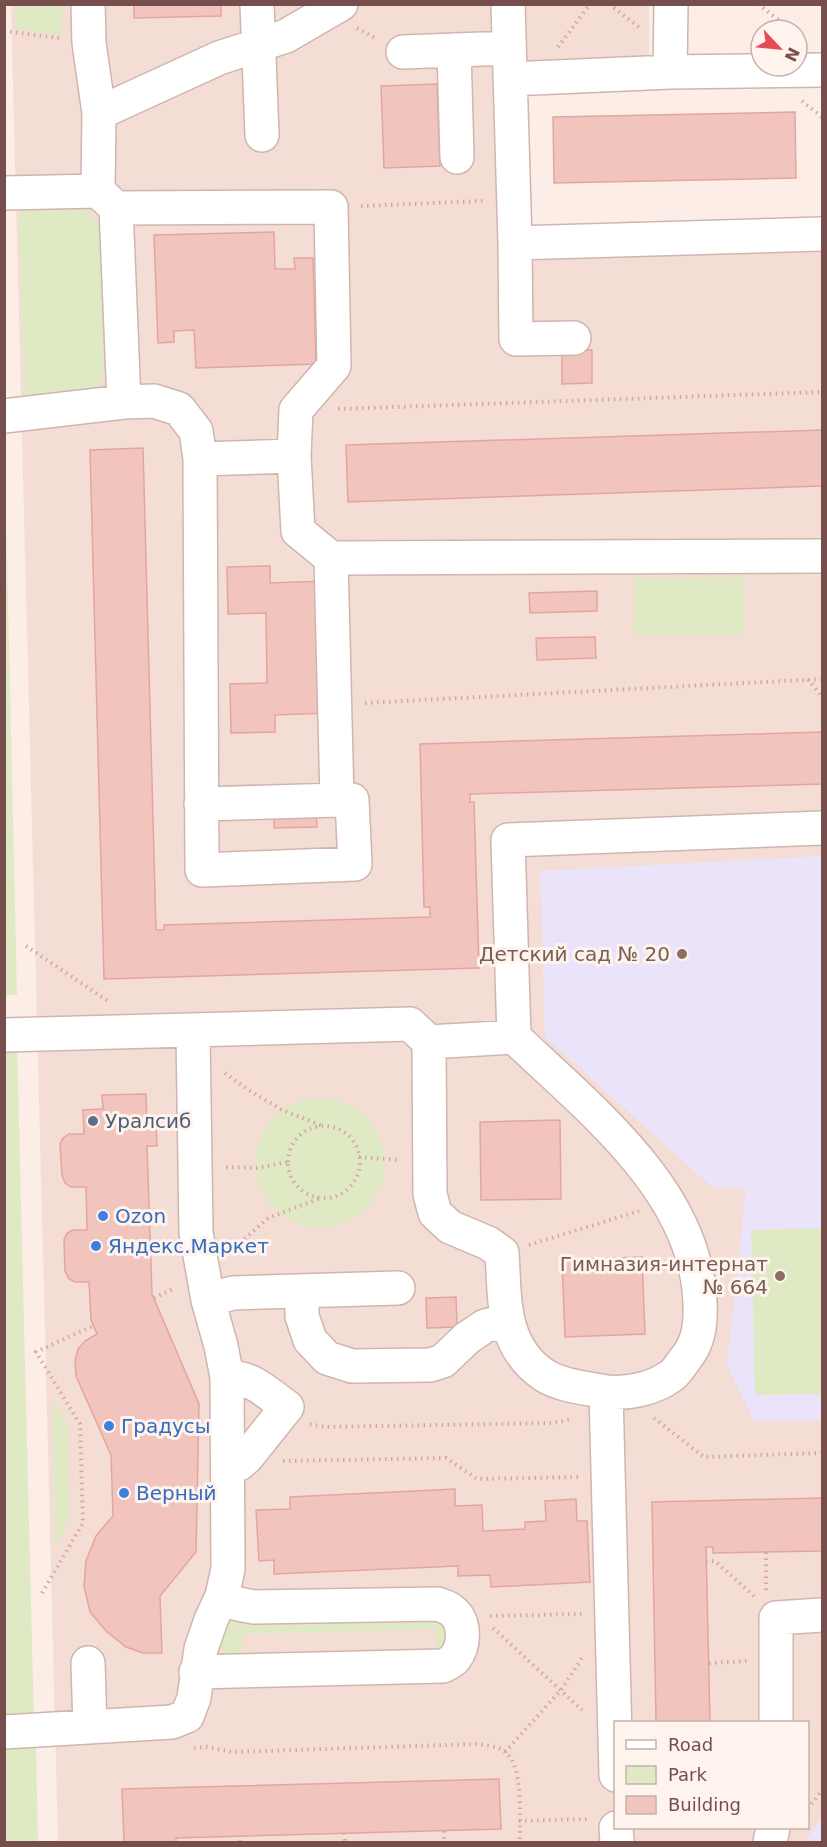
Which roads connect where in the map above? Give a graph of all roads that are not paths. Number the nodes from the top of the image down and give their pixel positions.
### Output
1 (88, 4) edge
2 (257, 4) edge
3 (508, 4) edge
4 (671, 4) edge
5 (334, 8) edge
6 (259, 45) junction
7 (454, 50) junction
8 (403, 52) road end
9 (518, 68) junction
10 (822, 70) edge
11 (670, 72) junction
12 (99, 113) junction
13 (262, 135) dead end
14 (457, 157) dead end
15 (4, 193) edge
16 (107, 200) junction
17 (822, 234) edge
18 (515, 243) junction
19 (574, 338) dead end
20 (124, 402) junction
21 (4, 416) edge
22 (294, 456) junction
23 (200, 459) junction
24 (822, 556) edge
25 (331, 558) junction
26 (337, 800) junction
27 (201, 804) junction
28 (822, 828) edge
29 (4, 1035) edge
30 (514, 1037) junction
31 (193, 1040) junction
32 (429, 1042) junction
33 (205, 1288) junction
34 (398, 1288) dead end
35 (302, 1292) junction
36 (506, 1321) junction
37 (227, 1377) junction
38 (612, 1397) junction
39 (237, 1462) junction
40 (222, 1596) junction
41 (822, 1615) edge
42 (88, 1663) dead end
43 (196, 1672) junction
44 (615, 1721) edge
45 (776, 1721) edge
46 (90, 1727) junction
47 (4, 1732) edge
48 (605, 1823) edge
49 (617, 1842) edge

1 - 12 lane
2 - 6 lane
3 - 9 lane
4 - 11 lane
5 - 6 lane
6 - 12 lane
6 - 13 lane
7 - 8 lane
7 - 9 lane
7 - 14 lane
9 - 11 lane
9 - 18 lane
10 - 11 lane
12 - 16 lane
15 - 16 lane
16 - 20 lane
16 - 22 lane
17 - 18 lane
18 - 19 lane
20 - 21 lane
20 - 23 lane
22 - 23 lane
22 - 25 lane
23 - 27 lane
24 - 25 lane
25 - 26 lane
26 - 27 lane
26 - 27 lane
28 - 30 lane
29 - 31 lane
30 - 32 lane
30 - 38 lane
31 - 32 lane
31 - 33 lane
32 - 36 lane
33 - 35 lane
33 - 37 lane
34 - 35 lane
35 - 36 lane
36 - 38 lane
37 - 39 lane
37 - 39 lane
38 - 44 lane
39 - 40 lane
40 - 43 lane
40 - 43 lane
41 - 45 lane
42 - 46 lane
43 - 46 lane
46 - 47 lane
48 - 49 lane

